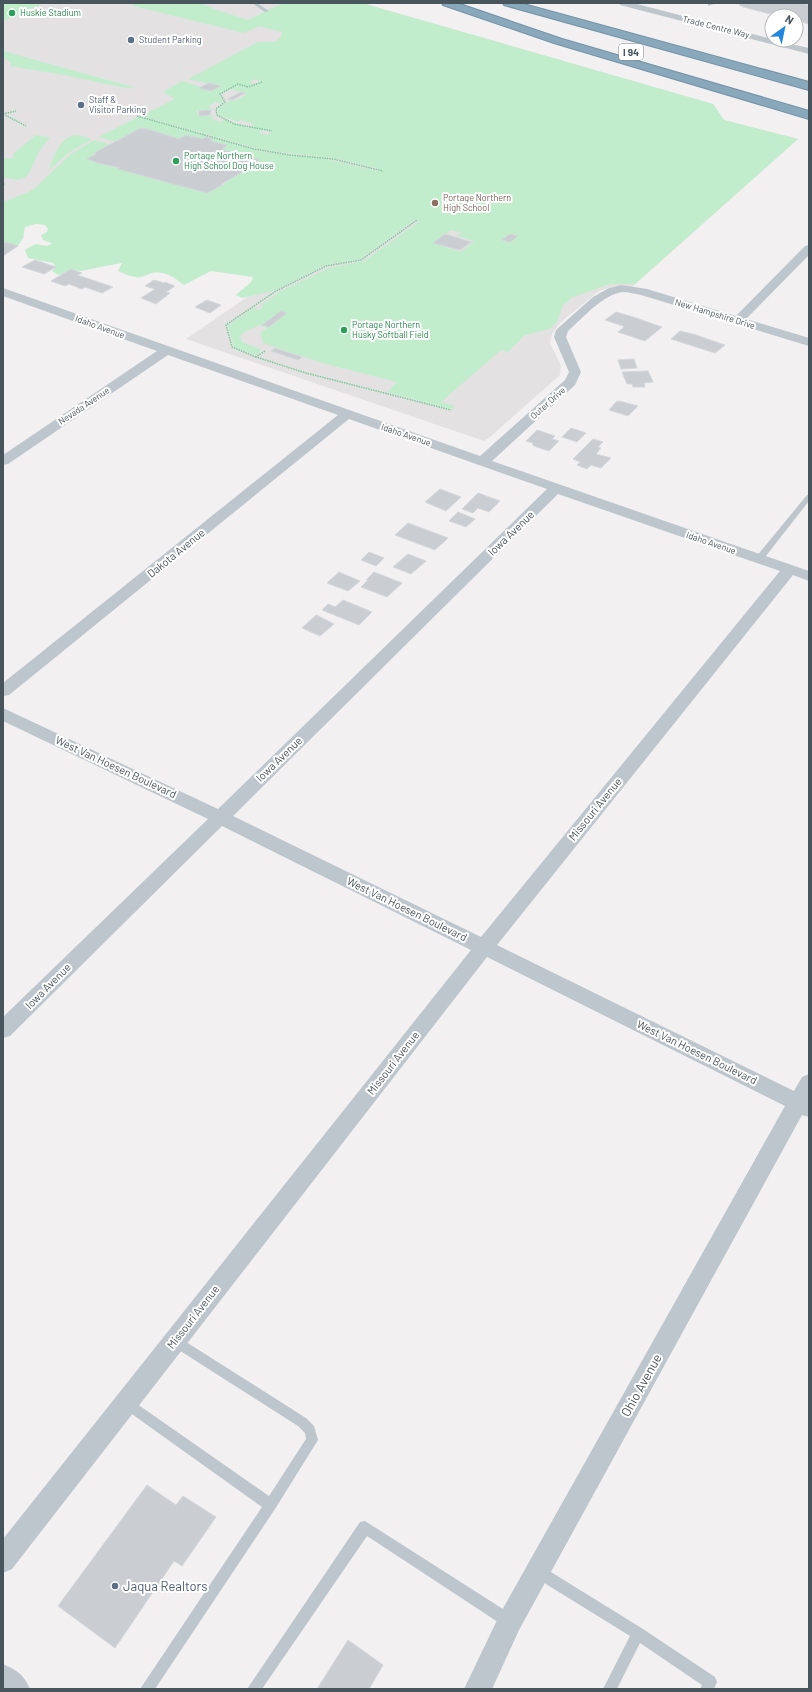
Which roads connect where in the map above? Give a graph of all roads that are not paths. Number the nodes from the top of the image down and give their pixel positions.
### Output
1 (254, 3) edge
2 (447, 3) edge
3 (453, 3) edge
4 (508, 3) edge
5 (517, 3) edge
6 (623, 3) edge
7 (267, 11) dead end
8 (809, 51) edge
9 (809, 76) edge
10 (733, 81) dead end
11 (809, 86) edge
12 (809, 115) edge
13 (809, 248) edge
14 (621, 289) joint
15 (3, 292) edge
16 (738, 321) junction
17 (809, 342) edge
18 (166, 350) junction
19 (347, 414) junction
20 (3, 461) edge
21 (482, 462) junction
22 (556, 488) junction
23 (809, 496) edge
24 (759, 559) junction
25 (789, 570) junction
26 (809, 576) edge
27 (3, 691) edge
28 (3, 714) edge
29 (220, 817) junction
30 (484, 946) junction
31 (3, 1030) edge
32 (805, 1098) edge
33 (175, 1341) junction
34 (126, 1403) junction
35 (271, 1505) junction
36 (3, 1560) edge
37 (538, 1571) junction
38 (510, 1621) junction
39 (638, 1634) junction
40 (3, 1681) edge
41 (13, 1689) edge
42 (147, 1689) edge
43 (254, 1689) edge
44 (478, 1689) edge
45 (610, 1689) edge
46 (707, 1689) edge

1 - 7 lane
2 - 12 highway
3 - 10 highway, I 94
4 - 11 highway, I 94
5 - 9 highway
6 - 8 street, Trade Centre Way
13 - 16 street
14 - 16 street, New Hampshire Drive
14 - 21 street, Outer Drive
15 - 18 street, Idaho Avenue
16 - 17 street, New Hampshire Drive
18 - 19 street, Idaho Avenue
18 - 20 street, Nevada Avenue
19 - 21 street, Idaho Avenue
19 - 27 street, Dakota Avenue
21 - 22 street, Idaho Avenue
22 - 24 street, Idaho Avenue
22 - 29 street, Iowa Avenue
23 - 24 lane
24 - 25 street, Idaho Avenue
25 - 26 street, Idaho Avenue
25 - 30 street, Missouri Avenue
28 - 29 street, West Van Hoesen Boulevard
29 - 30 street, West Van Hoesen Boulevard
29 - 31 street, Iowa Avenue
30 - 32 street, West Van Hoesen Boulevard
30 - 33 street, Missouri Avenue
32 - 37 street, Ohio Avenue
33 - 34 street, Missouri Avenue
33 - 35 lane
34 - 35 lane
34 - 36 street, Missouri Avenue
35 - 42 lane
37 - 38 street, Ohio Avenue
37 - 39 lane
38 - 43 lane
38 - 44 street, Ohio Avenue
39 - 45 lane
39 - 46 lane
40 - 41 street

